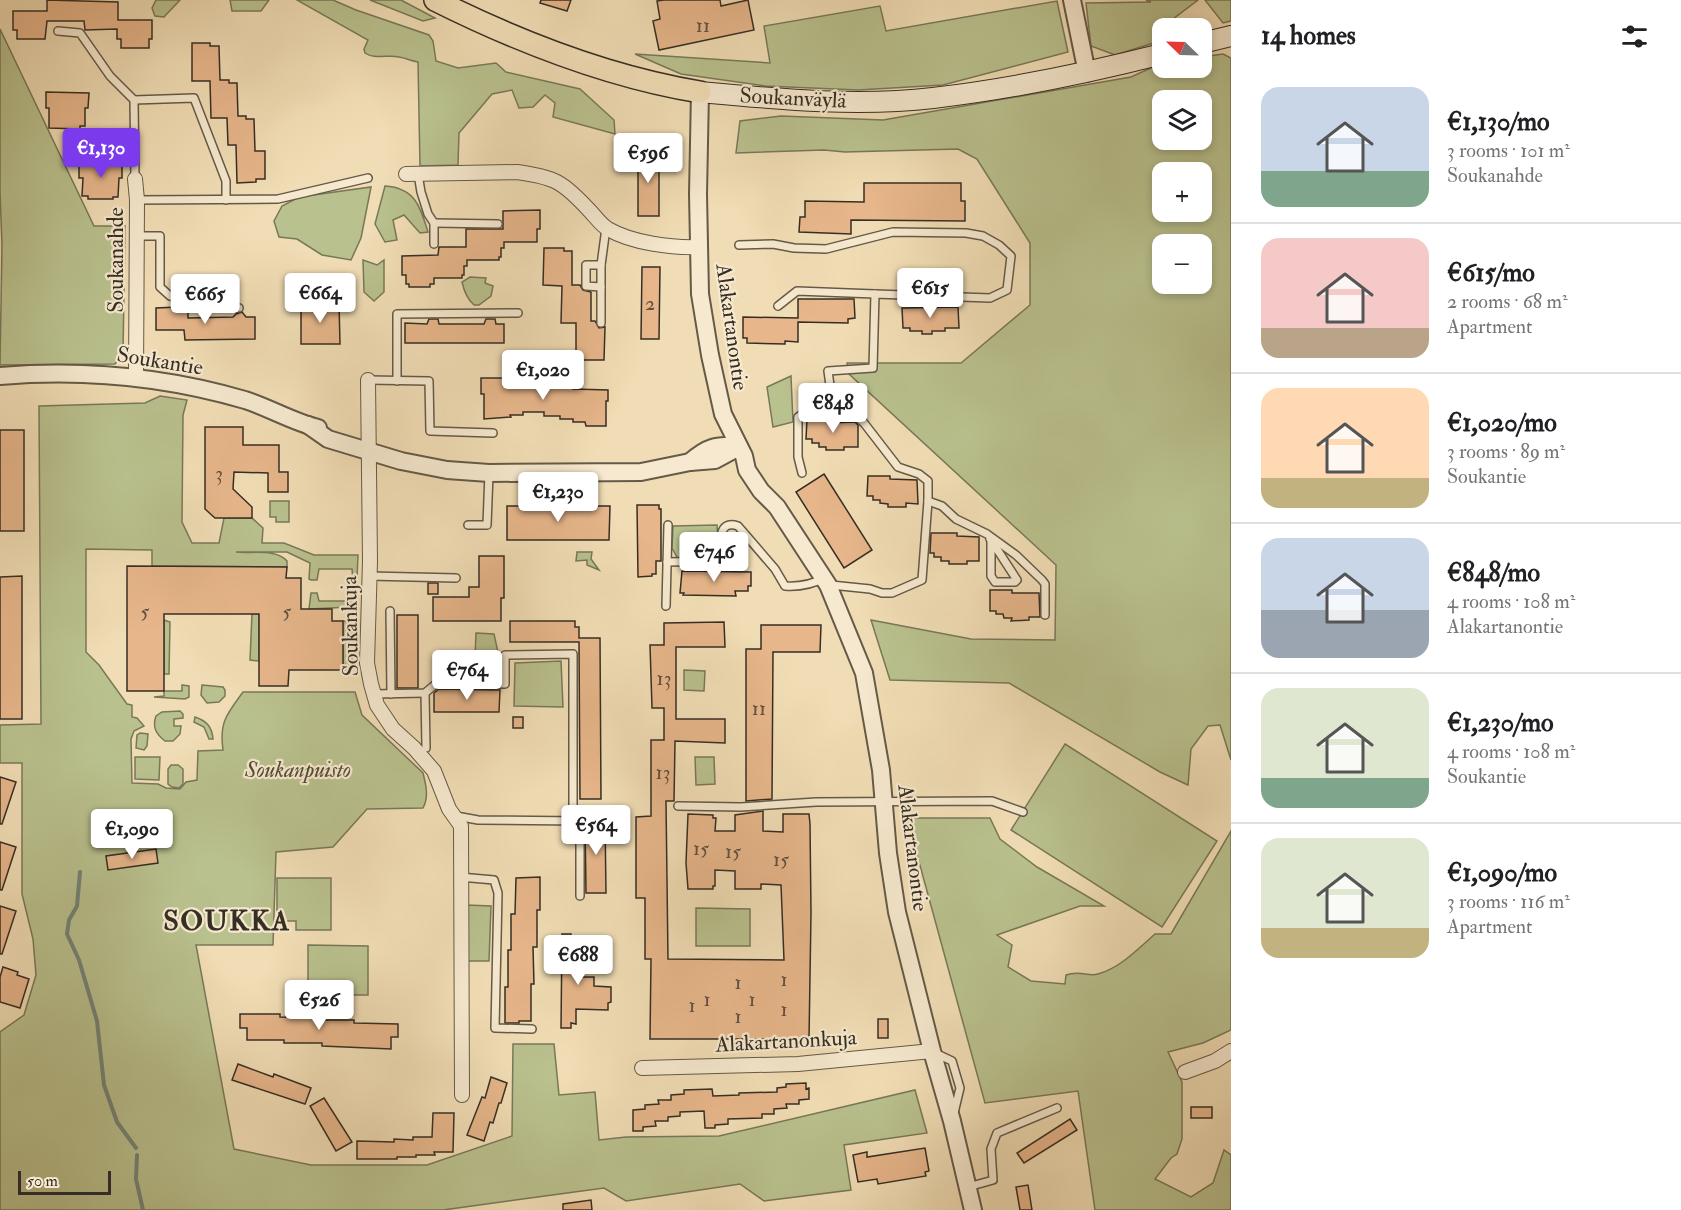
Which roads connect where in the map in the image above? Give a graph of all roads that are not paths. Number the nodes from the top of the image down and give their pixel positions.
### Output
1 (435, 0) edge
2 (1071, 0) edge
3 (58, 31) dead end
4 (1231, 36) edge
5 (1212, 41) edge
6 (1152, 57) edge
7 (1087, 73) junction
8 (700, 92) junction
9 (134, 100) junction
10 (76, 137) dead end
11 (134, 137) junction
12 (412, 174) joint
13 (368, 178) dead end
14 (135, 179) joint
15 (137, 200) junction
16 (226, 200) junction
17 (434, 223) junction
18 (498, 224) dead end
19 (606, 228) junction
20 (137, 236) junction
21 (434, 244) dead end
22 (739, 245) dead end
23 (699, 247) junction
24 (601, 265) junction
25 (601, 287) junction
26 (875, 294) junction
27 (778, 306) dead end
28 (238, 308) dead end
29 (518, 313) dead end
30 (601, 323) dead end
31 (0, 376) edge
32 (136, 378) junction
33 (368, 380) joint
34 (397, 381) junction
35 (832, 407) junction
36 (493, 433) dead end
37 (370, 451) junction
38 (741, 451) junction
39 (489, 473) junction
40 (802, 473) dead end
41 (928, 501) junction
42 (468, 525) dead end
43 (668, 525) dead end
44 (989, 537) junction
45 (667, 562) junction
46 (369, 576) junction
47 (456, 578) dead end
48 (826, 582) junction
49 (666, 606) dead end
50 (390, 611) dead end
51 (1045, 615) dead end
52 (425, 693) junction
53 (374, 694) junction
54 (391, 694) junction
55 (426, 748) dead end
56 (884, 802) junction
57 (678, 806) dead end
58 (573, 807) dead end
59 (1023, 812) dead end
60 (453, 816) junction
61 (460, 877) junction
62 (580, 896) dead end
63 (532, 1029) dead end
64 (1231, 1051) edge
65 (932, 1052) junction
66 (642, 1068) dead end
67 (1185, 1072) dead end
68 (462, 1095) dead end
69 (1057, 1108) dead end
70 (968, 1187) junction
71 (973, 1210) edge

1 - 8 main road, Soukanväylä
2 - 7 street
3 - 9 lane
4 - 5 main road
6 - 7 main road, Soukanväylä
7 - 8 main road, Soukanväylä
8 - 23 street, Alakartanontie
9 - 11 lane
9 - 16 lane
10 - 11 lane
11 - 14 lane
12 - 17 lane
12 - 19 street
13 - 16 lane
14 - 15 street, Soukanahde
15 - 16 lane
15 - 20 street, Soukanahde
17 - 18 lane
17 - 21 lane
19 - 23 street
19 - 24 lane
20 - 28 lane
20 - 32 street, Soukanahde
22 - 26 lane
23 - 38 street, Alakartanontie
24 - 25 lane
24 - 25 lane
25 - 30 lane
26 - 27 lane
26 - 35 lane
29 - 34 lane
31 - 32 street, Soukantie
32 - 37 street, Soukantie
33 - 34 lane
33 - 37 street, Soukankuja
34 - 36 lane
35 - 40 lane
35 - 41 lane
37 - 39 street, Soukantie
37 - 46 street, Soukankuja
38 - 39 street, Soukantie
38 - 48 street, Alakartanontie
39 - 42 lane
41 - 44 lane
41 - 48 lane
43 - 45 lane
44 - 44 lane
44 - 51 lane
45 - 48 lane
45 - 49 lane
46 - 47 lane
46 - 53 street, Soukankuja
48 - 56 street, Alakartanontie
50 - 54 lane
52 - 54 lane
52 - 55 lane
52 - 58 lane
53 - 54 lane
53 - 60 street, Soukankuja
56 - 57 lane
56 - 59 lane
56 - 65 street, Alakartanontie
60 - 61 street, Soukankuja
60 - 62 lane
61 - 63 lane
61 - 68 street, Soukankuja
64 - 67 street
65 - 66 street, Alakartanonkuja
65 - 70 street, Alakartanontie
69 - 70 lane
70 - 71 street, Alakartanontie

